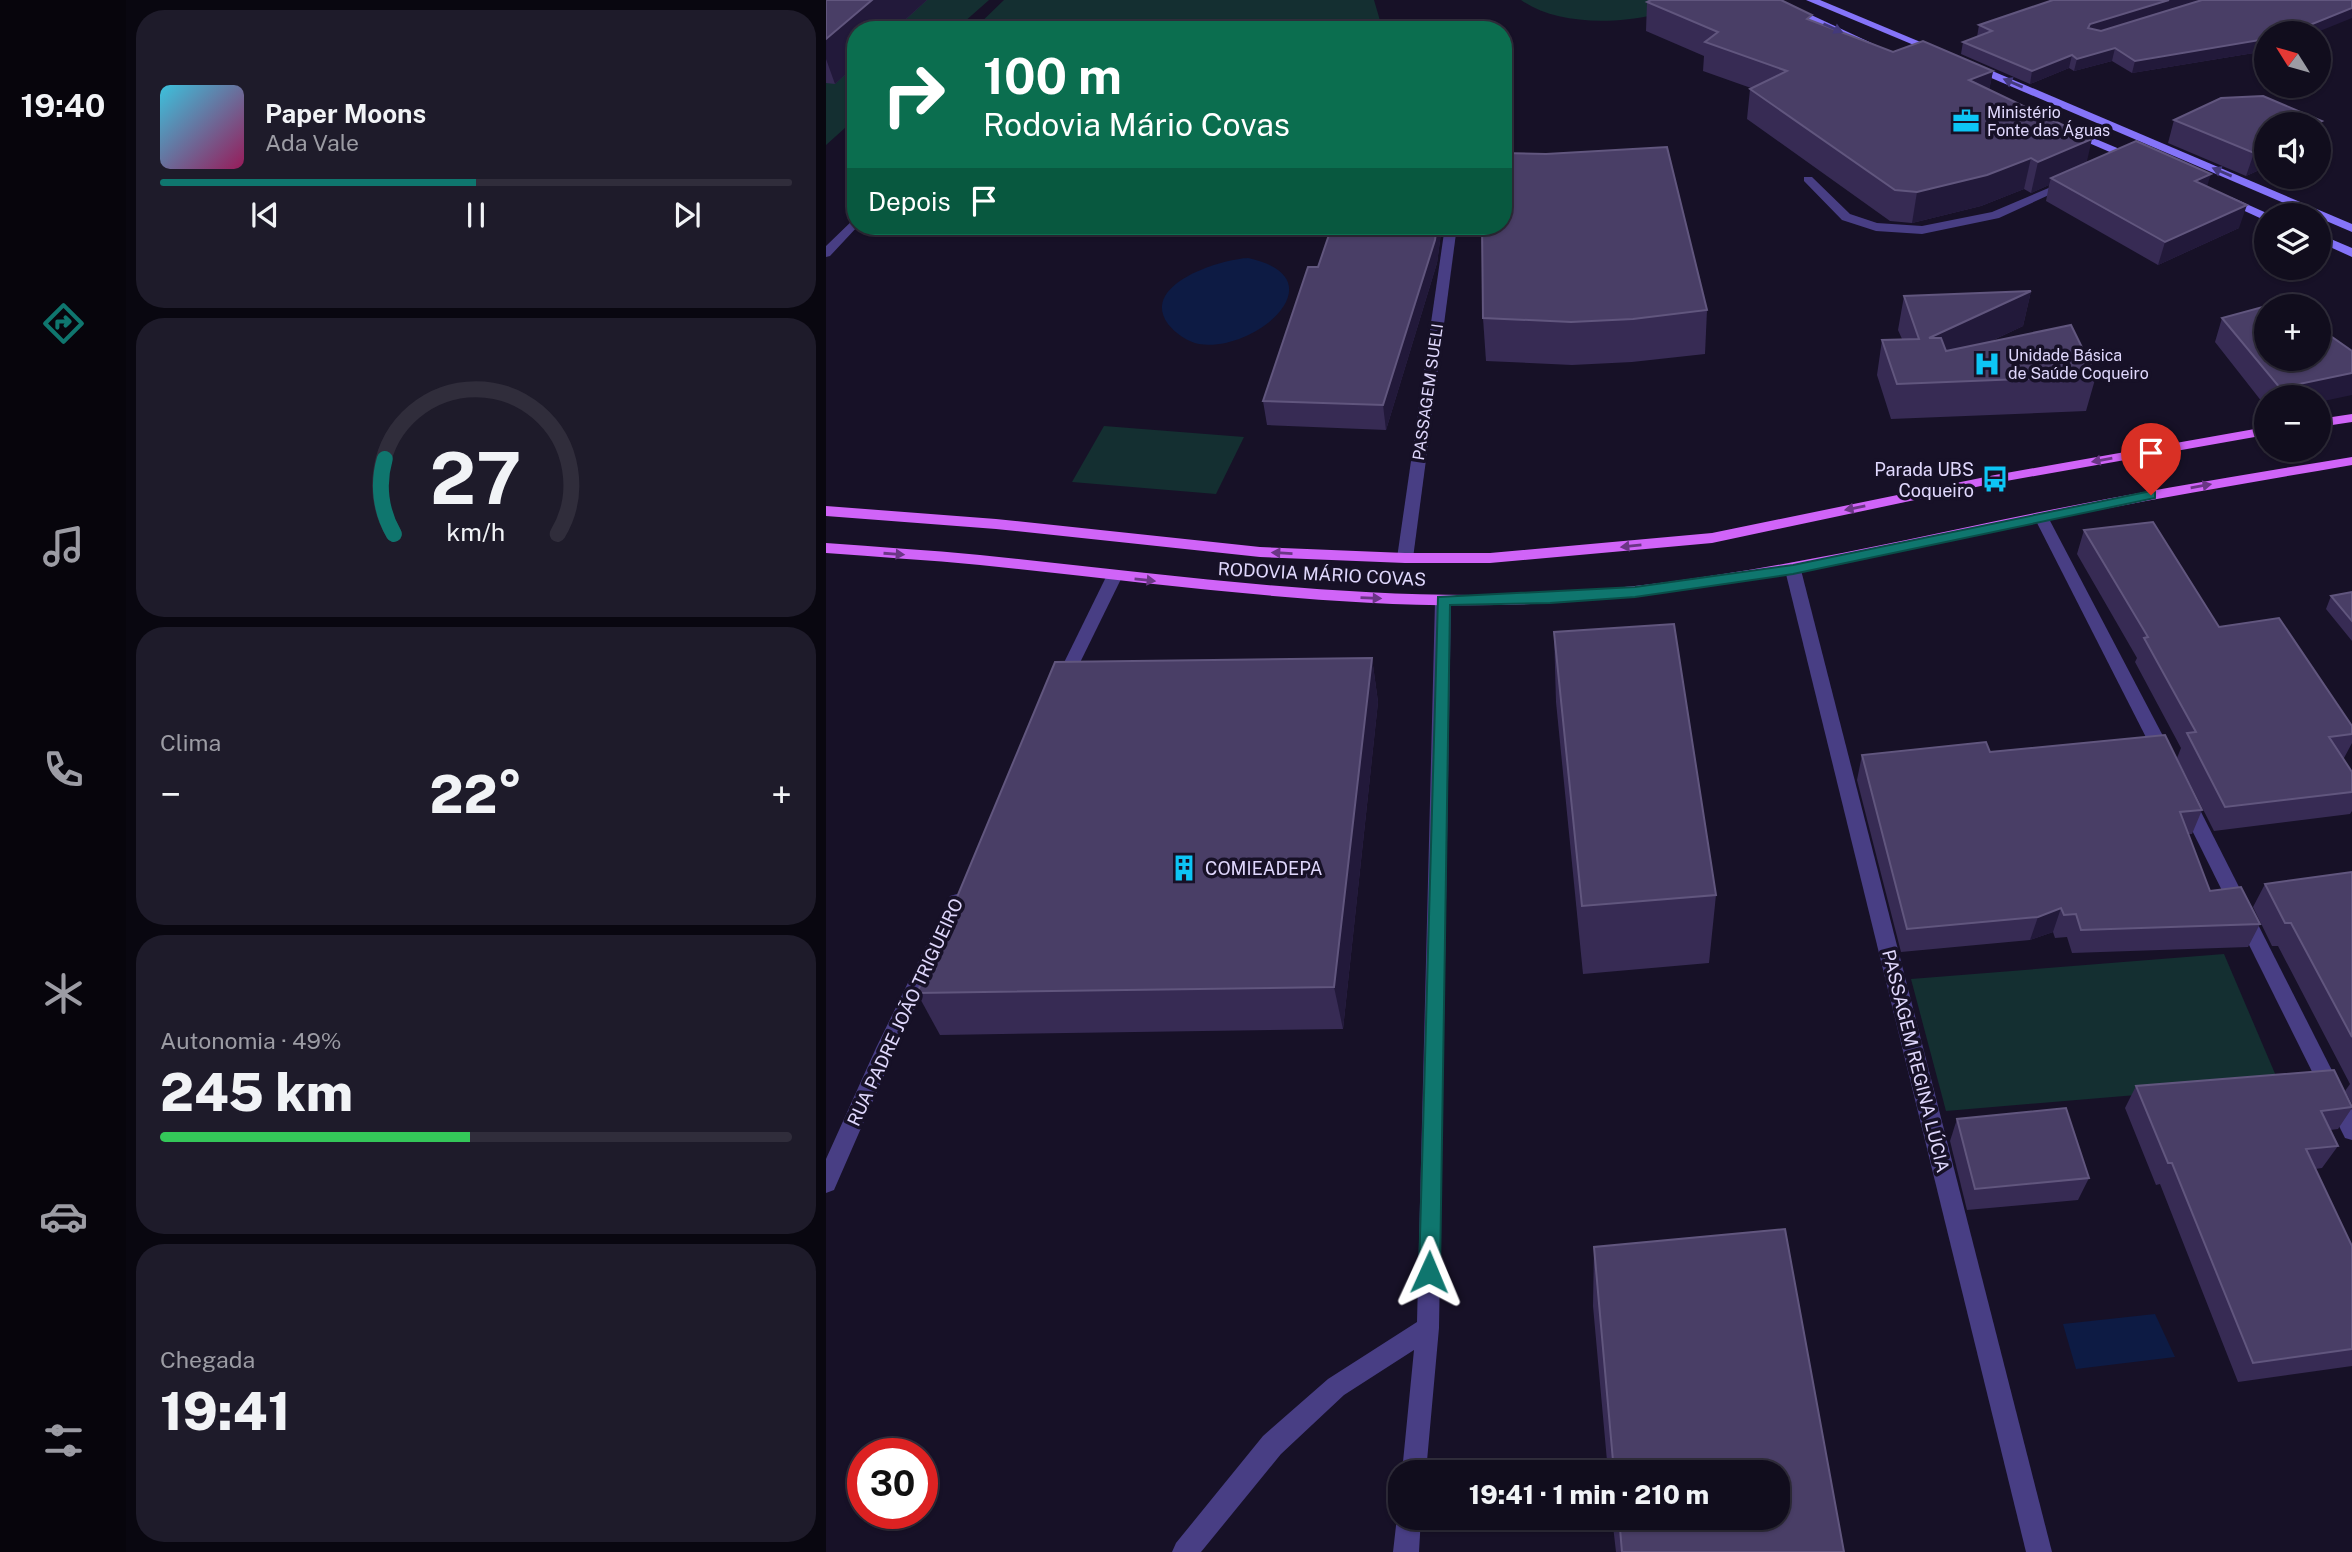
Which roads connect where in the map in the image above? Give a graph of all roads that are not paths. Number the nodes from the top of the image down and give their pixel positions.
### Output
1 (1771, 0) edge
2 (1811, 0) edge
3 (1881, 49) edge
4 (1947, 55) edge
5 (1959, 60) edge
6 (2054, 125) edge
7 (2154, 167) edge
8 (2083, 177) edge
9 (1808, 179) dead end
10 (2216, 194) edge
11 (2254, 211) edge
12 (2352, 228) edge
13 (847, 231) edge
14 (1450, 235) edge
15 (2331, 243) edge
16 (826, 253) edge
17 (2352, 253) edge
18 (2352, 418) edge
19 (2331, 421) edge
20 (2254, 433) edge
21 (2352, 461) edge
22 (826, 511) edge
23 (2042, 517) junction
24 (826, 548) edge
25 (1405, 558) junction
26 (1793, 570) junction
27 (1114, 577) junction
28 (1443, 601) junction
29 (1054, 701) edge
30 (964, 887) edge
31 (2352, 1131) edge
32 (826, 1183) edge
33 (1428, 1328) junction
34 (1415, 1460) edge
35 (1408, 1530) edge
36 (1185, 1552) edge
37 (1406, 1552) edge
38 (2039, 1552) edge

1 -> 3 main road
2 - 4 main road
12 -> 5 main road
6 - 7 main road
8 - 9 street
10 - 11 main road
13 - 16 street
14 - 25 street, PASSAGEM SUELI
15 - 17 main road
18 - 19 main road
20 -> 25 main road, RODOVIA MÁRIO COVAS
23 -> 21 main road, RODOVIA MÁRIO COVAS
25 -> 22 main road, RODOVIA MÁRIO COVAS
23 - 26 main road, RODOVIA MÁRIO COVAS
23 - 31 street
24 -> 27 main road, RODOVIA MÁRIO COVAS
26 - 28 main road, RODOVIA MÁRIO COVAS
26 - 38 street, PASSAGEM REGINA LÚCIA
27 -> 28 main road, RODOVIA MÁRIO COVAS
27 - 29 street
28 - 33 street
30 - 32 street, RUA PADRE JOÃO TRIGUEIRO
33 - 34 street
33 - 36 street
35 - 37 street

